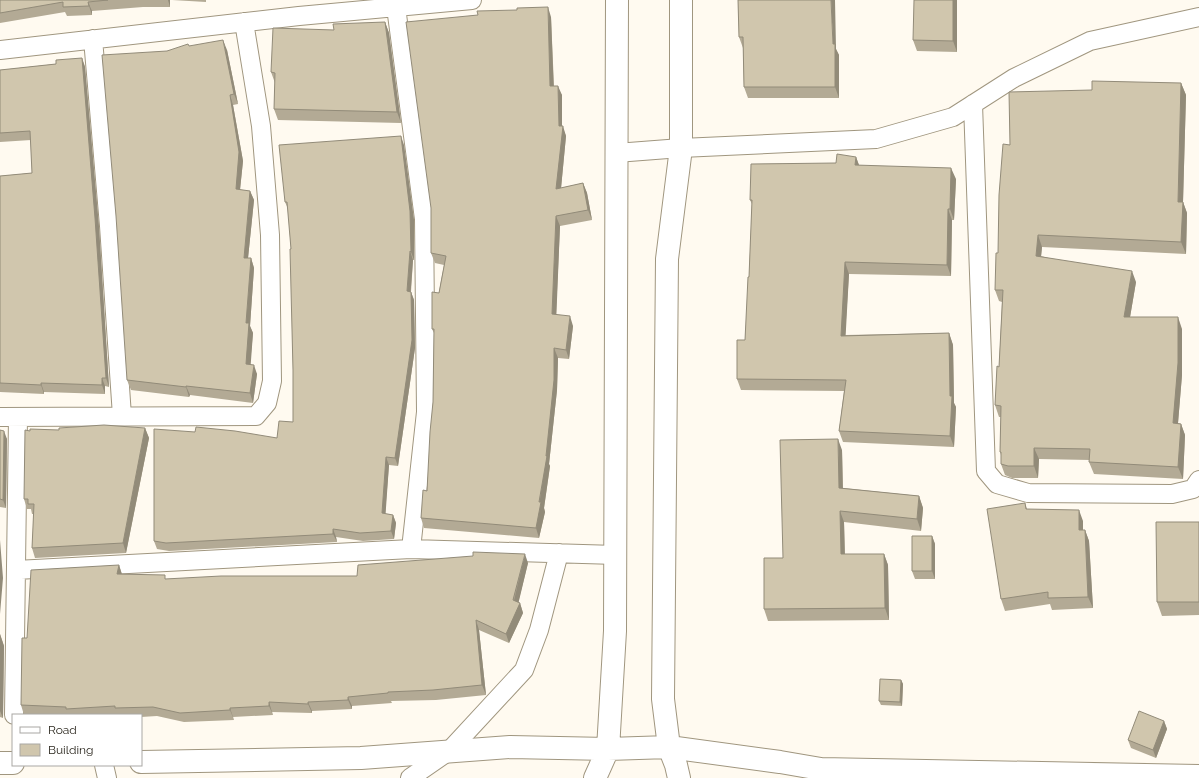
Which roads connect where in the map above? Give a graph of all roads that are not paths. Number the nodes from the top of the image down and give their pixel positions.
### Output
1 (472, 0) edge
2 (617, 0) edge
3 (680, 0) edge
4 (396, 7) junction
5 (1199, 17) edge
6 (244, 22) junction
7 (93, 39) junction
8 (0, 50) edge
9 (973, 104) junction
10 (681, 148) junction
11 (616, 153) junction
12 (122, 416) junction
13 (9, 417) edge
14 (1199, 480) edge
15 (411, 550) junction
16 (559, 553) junction
17 (616, 555) junction
18 (16, 570) junction
19 (14, 714) edge
20 (669, 748) junction
21 (608, 749) junction
22 (449, 751) junction
23 (142, 762) edge
24 (0, 763) edge
25 (12, 763) edge
26 (104, 766) edge
27 (1199, 776) edge
28 (107, 778) edge
29 (410, 778) edge
30 (595, 778) edge
31 (679, 778) edge

1 - 4 street
2 - 11 street
3 - 10 street
4 - 6 street
4 - 15 street
5 - 9 street
6 - 7 street
6 - 12 street
7 - 8 street
7 - 12 street
9 - 10 street
9 - 14 street
10 - 11 street
10 - 20 street
11 - 17 street
12 - 13 street
13 - 18 street
15 - 16 street
15 - 18 street
16 - 17 street
16 - 22 street
17 - 21 street
18 - 19 street
20 - 21 street
20 - 27 street
20 - 31 street
21 - 22 street
21 - 30 street
22 - 23 street
22 - 29 street
24 - 25 street
26 - 28 street

